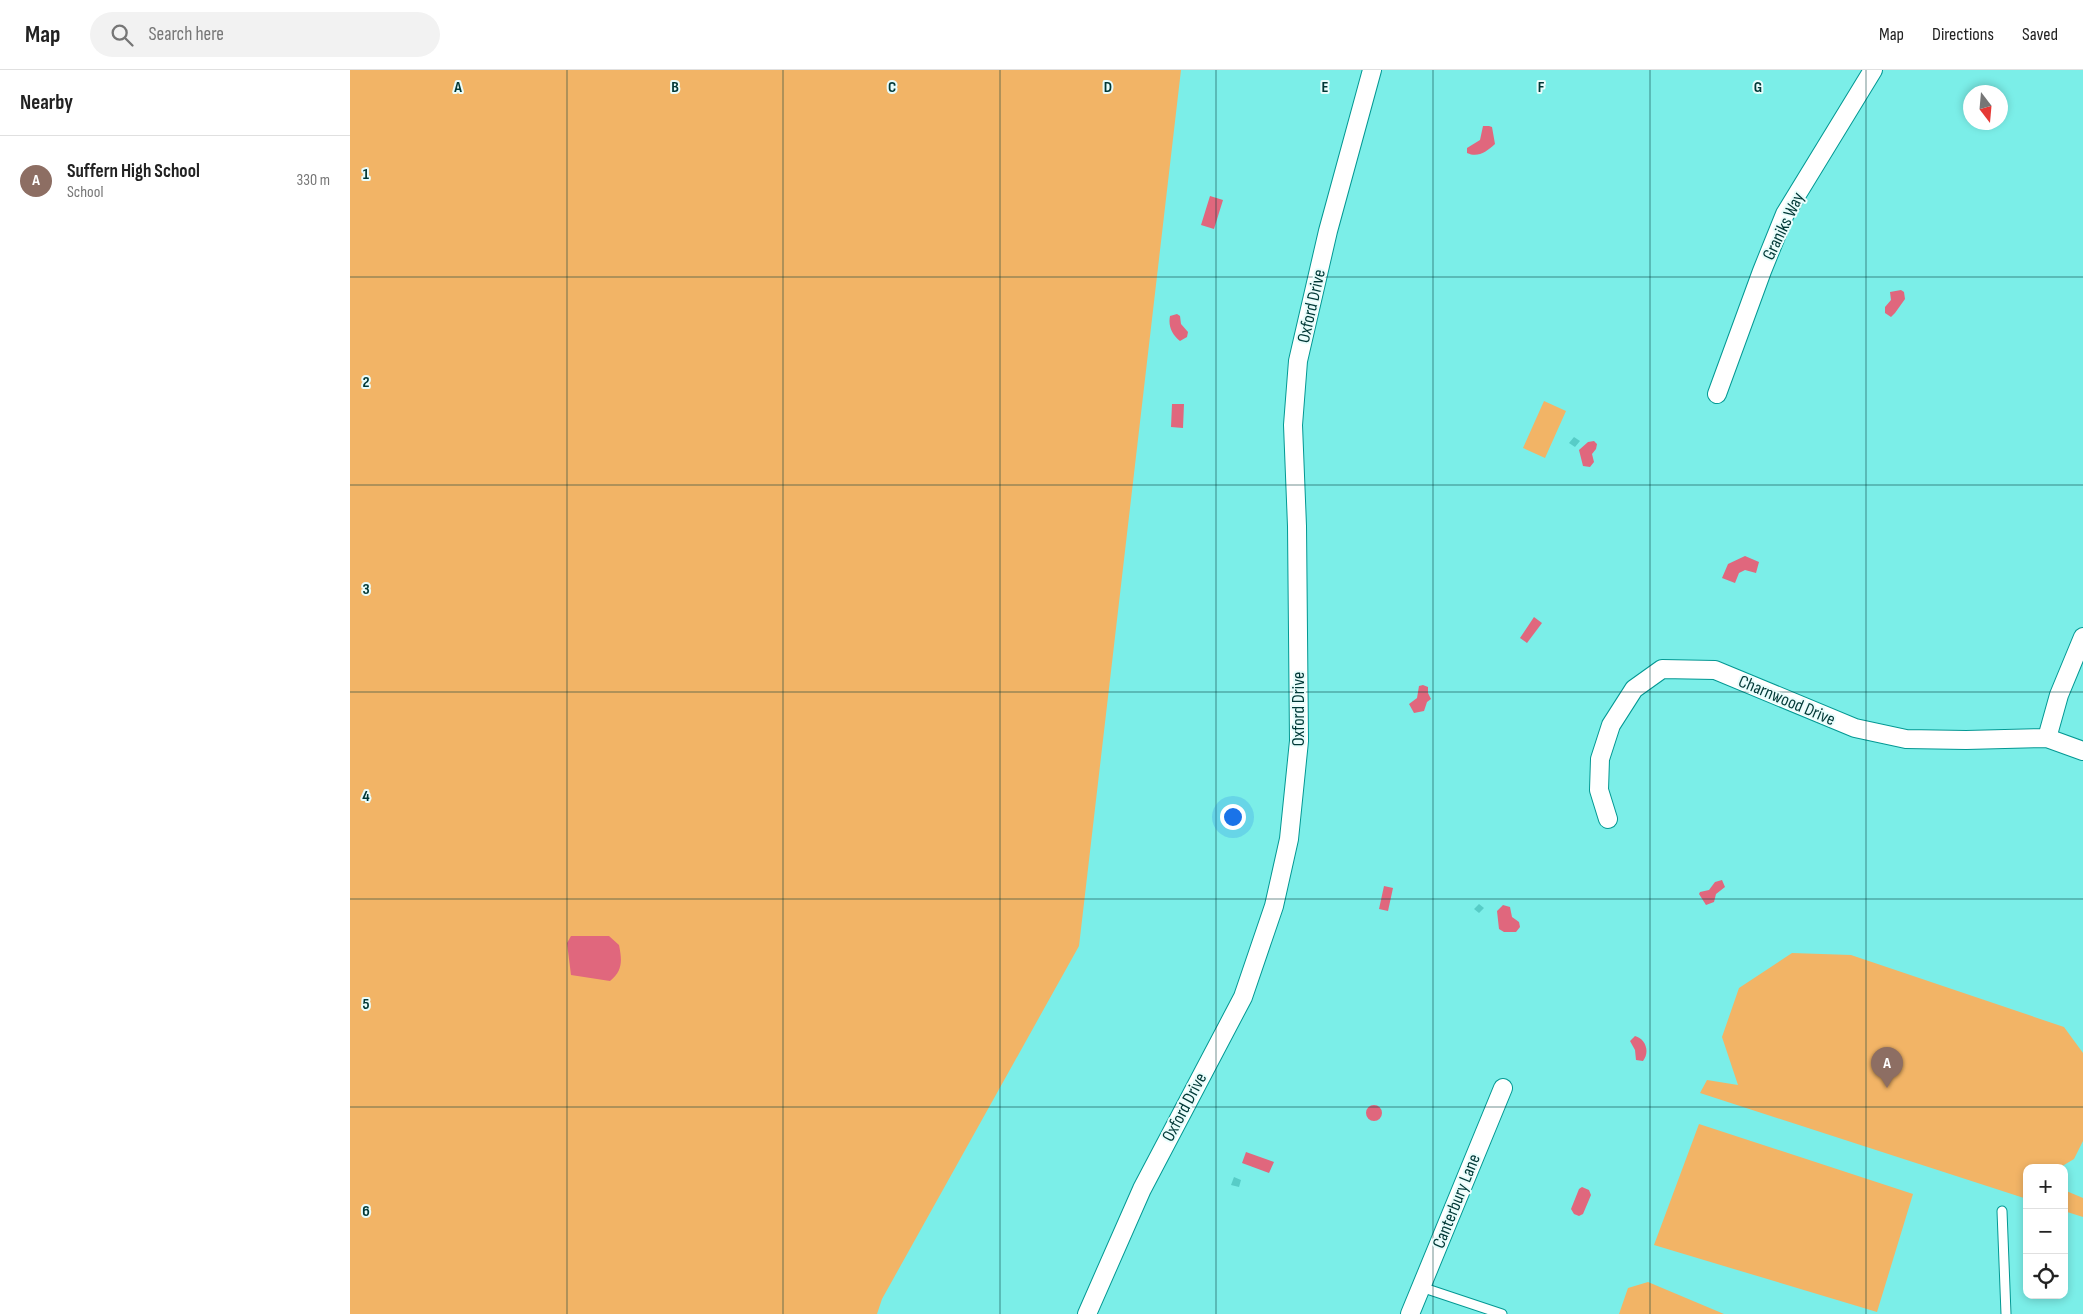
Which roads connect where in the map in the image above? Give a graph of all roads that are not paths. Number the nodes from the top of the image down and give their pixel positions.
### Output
1 (1372, 70) edge
2 (1873, 70) edge
3 (1717, 394) dead end
4 (2083, 637) edge
5 (2047, 738) junction
6 (2083, 751) edge
7 (1608, 819) dead end
8 (1503, 1088) dead end
9 (2002, 1212) dead end
10 (1421, 1287) junction
11 (1087, 1314) edge
12 (1410, 1314) edge
13 (1502, 1314) edge
14 (2006, 1314) edge

1 - 11 street, Oxford Drive
2 - 3 street, Graniks Way
4 - 5 street
5 - 6 street, Charnwood Drive
5 - 7 street, Charnwood Drive
8 - 10 street, Canterbury Lane
9 - 14 lane
10 - 12 street, Canterbury Lane
10 - 13 lane

